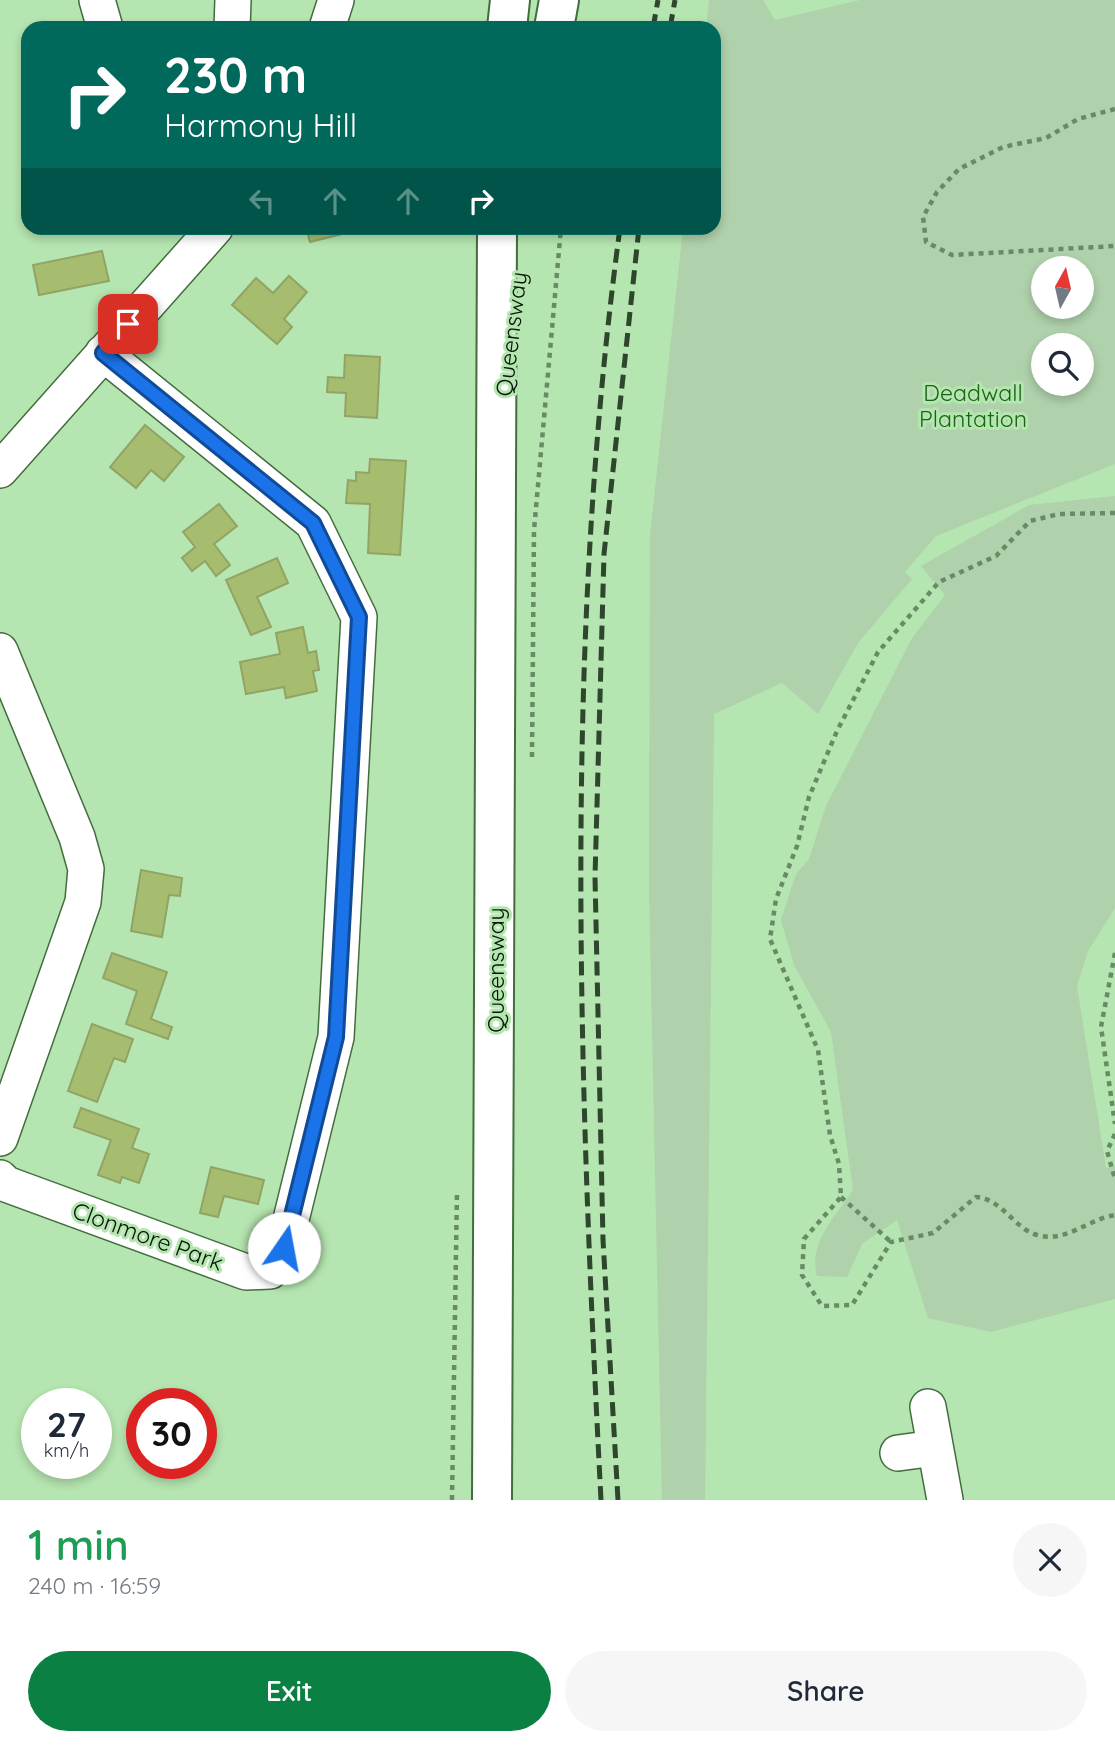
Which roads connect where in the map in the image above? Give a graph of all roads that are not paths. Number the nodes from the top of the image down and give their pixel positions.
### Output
1 (97, 0) edge
2 (233, 0) edge
3 (336, 0) edge
4 (510, 0) edge
5 (559, 0) edge
6 (103, 21) edge
7 (232, 21) edge
8 (329, 21) edge
9 (508, 21) edge
10 (555, 21) edge
11 (203, 235) edge
12 (498, 235) edge
13 (523, 235) edge
14 (103, 353) junction
15 (498, 440) junction
16 (0, 470) edge
17 (0, 651) edge
18 (0, 1138) edge
19 (0, 1178) edge
20 (928, 1407) dead end
21 (935, 1448) junction
22 (898, 1453) dead end
23 (492, 1500) edge
24 (945, 1500) edge

1 - 6 street
2 - 7 street
3 - 8 street
4 - 9 highway
5 - 10 highway
11 - 14 street
12 - 15 highway, Queensway
13 - 15 highway, Queensway
14 - 16 street
14 - 19 street, Clonmore Park
15 - 23 highway, Queensway
17 - 18 street
20 - 21 street
21 - 22 street
21 - 24 street

